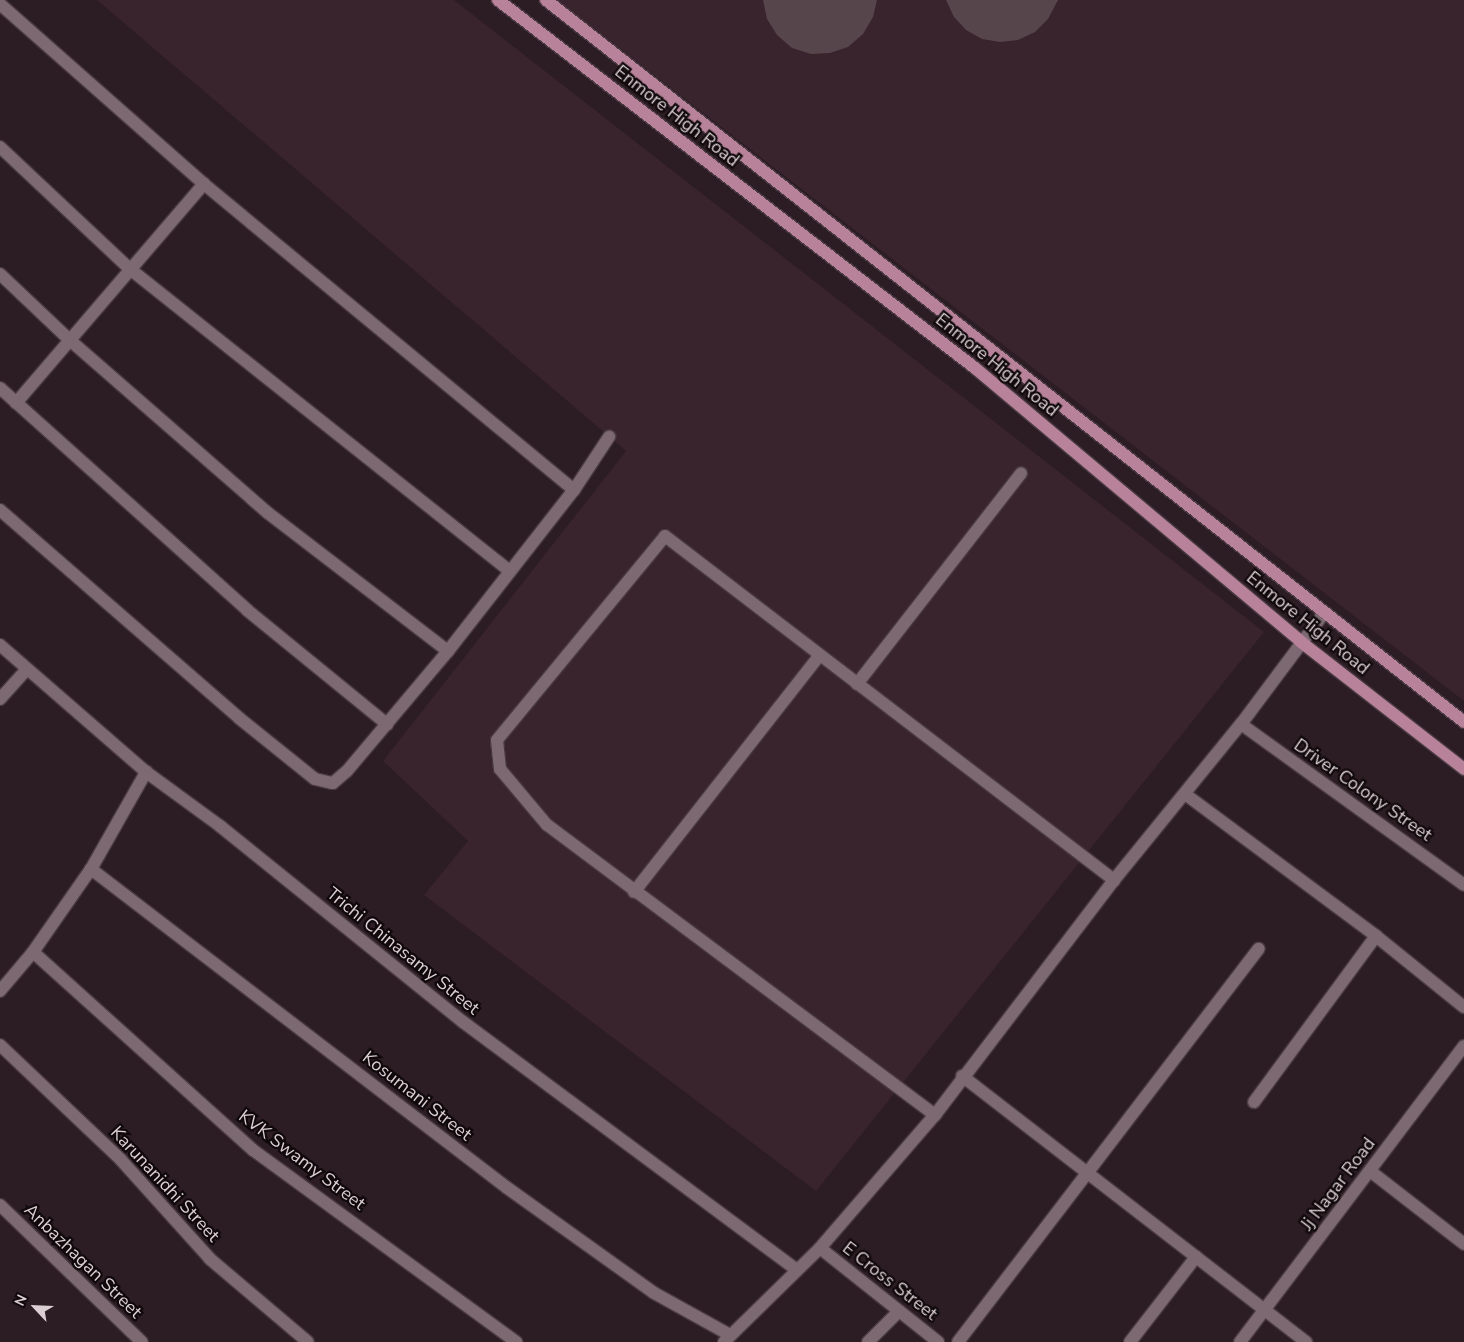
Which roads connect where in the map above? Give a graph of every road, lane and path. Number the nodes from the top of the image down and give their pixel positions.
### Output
1 (498, 0) edge
2 (546, 0) edge
3 (0, 4) edge
4 (0, 147) edge
5 (204, 184) junction
6 (130, 269) junction
7 (0, 274) edge
8 (72, 342) junction
9 (0, 388) edge
10 (16, 403) junction
11 (609, 437) dead end
12 (1021, 472) dead end
13 (574, 490) junction
14 (0, 510) edge
15 (510, 571) junction
16 (1324, 613) junction
17 (1301, 642) junction
18 (0, 645) edge
19 (448, 651) junction
20 (820, 655) junction
21 (27, 668) junction
22 (857, 684) junction
23 (0, 699) edge
24 (1464, 722) edge
25 (387, 724) junction
26 (1241, 724) junction
27 (1464, 769) edge
28 (146, 772) junction
29 (1185, 794) junction
30 (91, 870) junction
31 (1114, 880) junction
32 (1464, 885) edge
33 (634, 892) junction
34 (1376, 936) junction
35 (1259, 949) dead end
36 (34, 952) junction
37 (0, 991) edge
38 (1464, 1007) edge
39 (0, 1045) edge
40 (1464, 1046) edge
41 (962, 1076) junction
42 (1254, 1102) dead end
43 (935, 1115) junction
44 (1370, 1171) junction
45 (1089, 1173) junction
46 (0, 1205) edge
47 (1464, 1244) edge
48 (820, 1248) junction
49 (1196, 1257) junction
50 (797, 1270) junction
51 (1264, 1310) junction
52 (899, 1311) junction
53 (728, 1339) edge
54 (142, 1342) edge
55 (308, 1342) edge
56 (516, 1342) edge
57 (868, 1342) edge
58 (938, 1342) edge
59 (958, 1342) edge
60 (1130, 1342) edge
61 (1240, 1342) edge
62 (1306, 1342) edge

1 - 17 main road, Enmore High Road
2 - 16 main road, Enmore High Road
3 - 5 street
4 - 6 street
5 - 6 street
5 - 13 street
6 - 8 street
6 - 15 street
7 - 8 street
8 - 10 street
8 - 19 street
9 - 10 street
10 - 25 street
11 - 13 street
12 - 22 street
13 - 15 street
14 - 25 street
15 - 19 street
16 - 17 street
16 - 24 main road, Enmore High Road
17 - 26 street
17 - 27 main road, Enmore High Road
18 - 21 street, Trichi Chinasamy Street
19 - 25 street
20 - 22 street
20 - 33 street
20 - 33 street
21 - 23 street
21 - 28 street, Trichi Chinasamy Street
22 - 31 street
26 - 29 street
26 - 32 street, Driver Colony Street
28 - 30 street
28 - 50 street, Trichi Chinasamy Street
29 - 31 street
29 - 34 street
30 - 36 street
30 - 53 street, Kosumani Street
31 - 41 street
33 - 43 street
34 - 38 street
34 - 42 street
35 - 45 street
36 - 37 street
36 - 56 street, KVK Swamy Street
39 - 55 street, Karunanidhi Street
40 - 44 street, Jj Nagar Road
41 - 43 street
41 - 45 street
43 - 48 street
44 - 47 street
44 - 51 street, Jj Nagar Road
45 - 49 street
45 - 59 street
46 - 54 street, Anbazhagan Street
48 - 50 street
48 - 52 street, E Cross Street
49 - 51 street
49 - 60 street
50 - 53 street
51 - 61 street, Jj Nagar Road
51 - 62 street
52 - 57 street
52 - 58 street, E Cross Street

